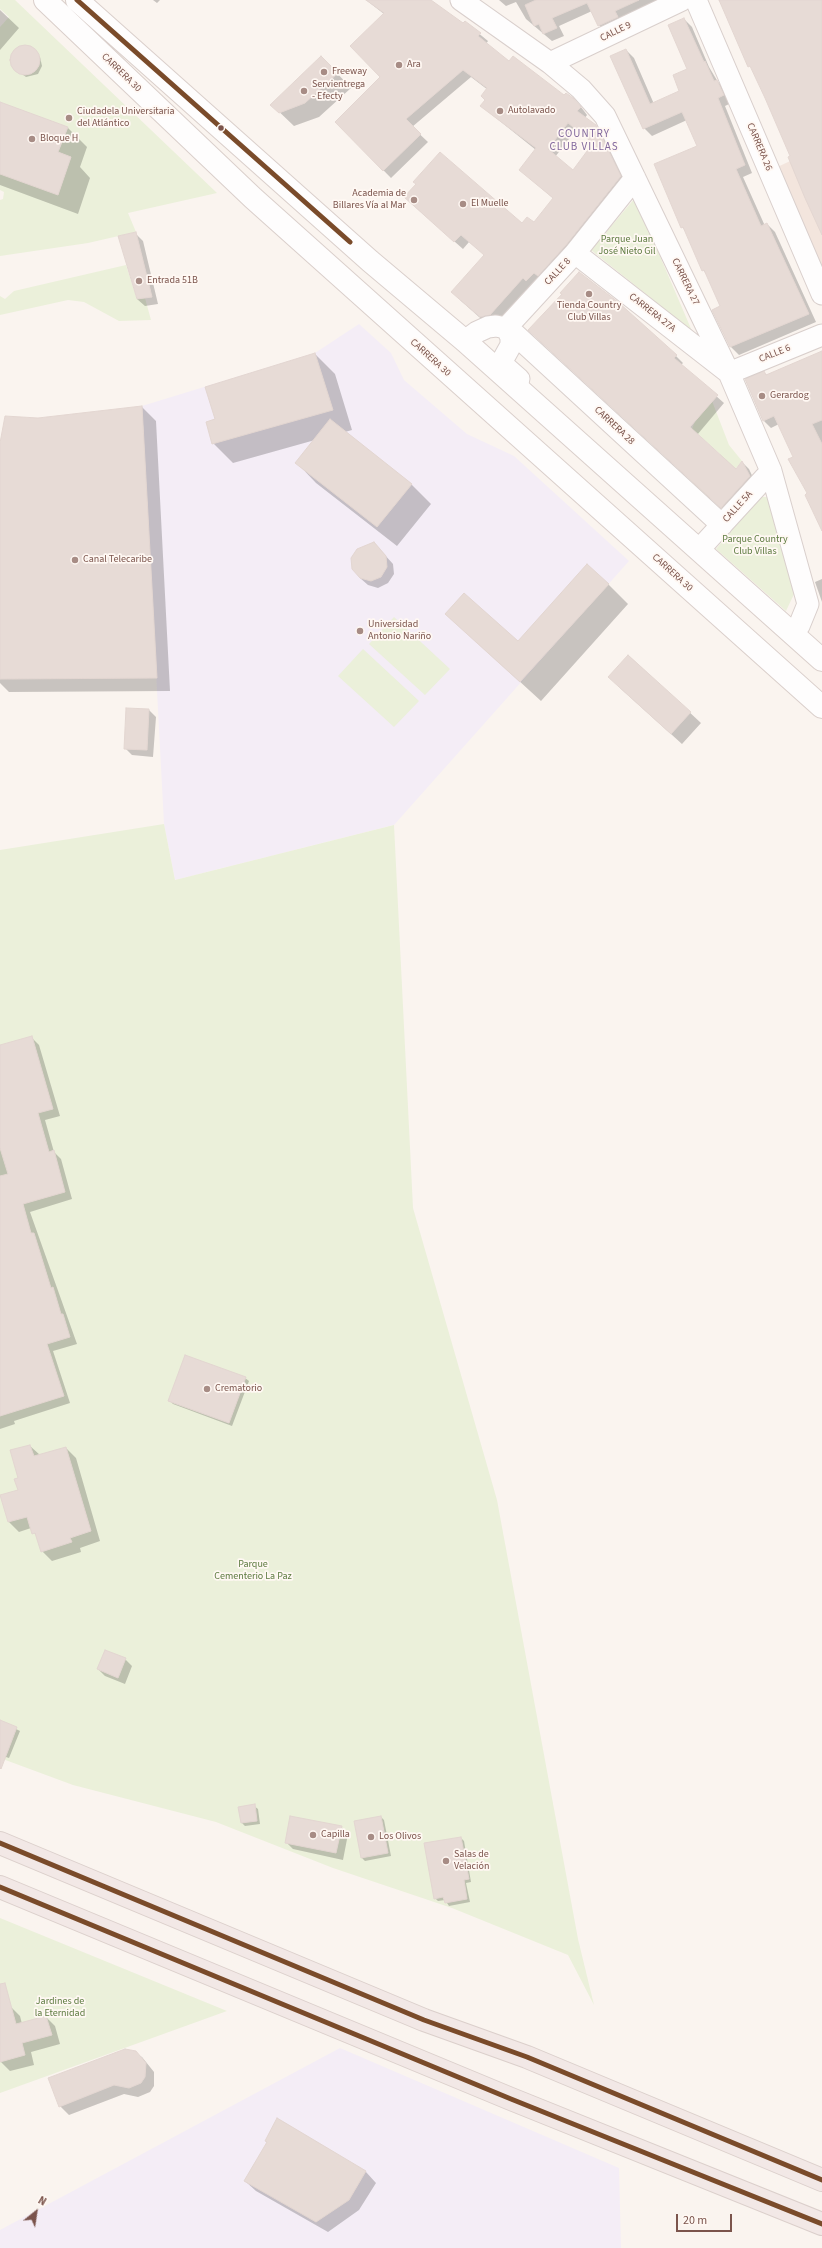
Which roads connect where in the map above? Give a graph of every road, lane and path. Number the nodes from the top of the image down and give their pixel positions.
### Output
1 (45, 0) edge
2 (78, 0) edge
3 (461, 0) edge
4 (682, 0) edge
5 (696, 0) edge
6 (550, 63) junction
7 (635, 178) junction
8 (575, 254) junction
9 (822, 294) edge
10 (507, 327) junction
11 (822, 335) edge
12 (465, 341) junction
13 (728, 373) junction
14 (771, 471) junction
15 (722, 525) junction
16 (705, 543) dead end
17 (799, 626) dead end
18 (822, 659) edge
19 (822, 707) edge
20 (0, 1843) edge
21 (0, 1887) edge
22 (822, 2180) edge
23 (822, 2224) edge

1 - 19 main road, CARRERA 30
2 - 12 main road
3 - 6 street, CARRERA 27
4 - 6 street, CALLE 9
5 - 9 street, CARRERA 26
6 - 7 street, CARRERA 27
7 - 8 street, CALLE 8
7 - 13 street, CARRERA 27
8 - 10 street, CALLE 8
8 - 13 street, CARRERA 27A
10 - 12 street
10 - 15 street, CARRERA 28
10 - 18 street
11 - 13 street, CALLE 6
12 - 18 main road
13 - 14 street, CARRERA 27
14 - 15 street, CALLE 5A
14 - 17 street, CARRERA 27
15 - 16 street, CALLE 5A
20 - 22 highway
21 - 23 highway

